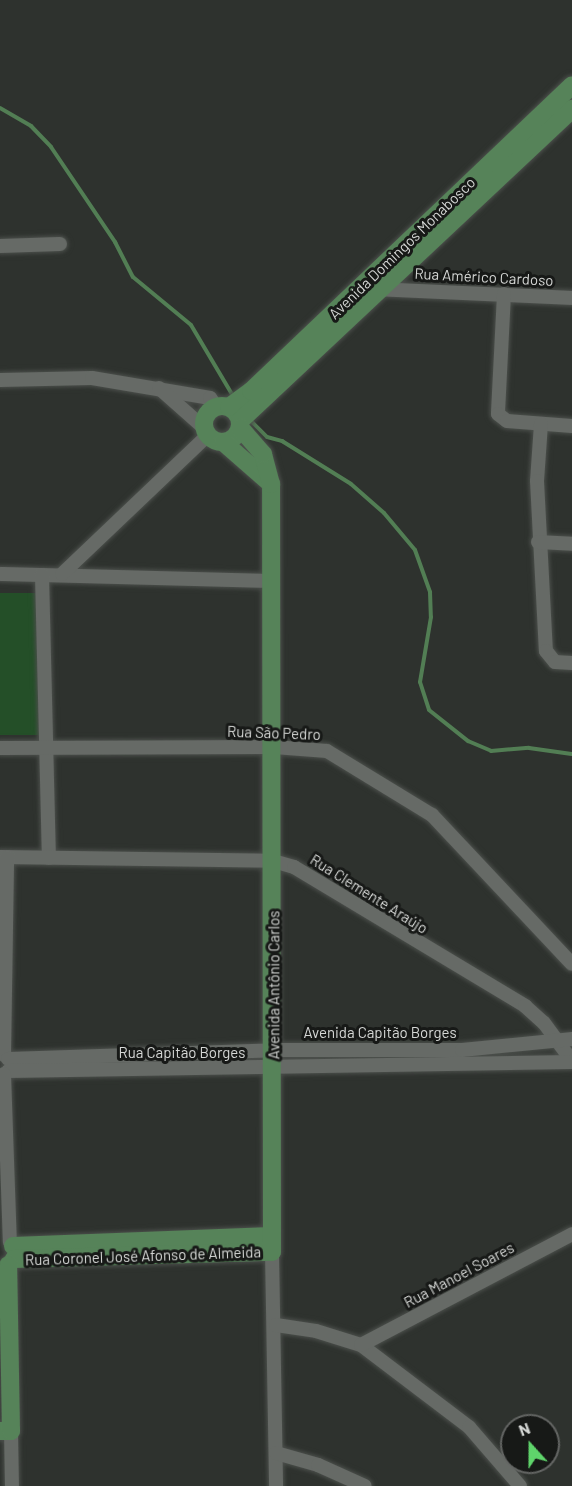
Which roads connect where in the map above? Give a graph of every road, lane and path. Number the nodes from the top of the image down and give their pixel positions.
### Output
1 (572, 85) edge
2 (572, 109) edge
3 (60, 244) dead end
4 (0, 246) edge
5 (359, 289) junction
6 (380, 289) junction
7 (504, 294) junction
8 (572, 298) edge
9 (0, 380) edge
10 (158, 387) junction
11 (222, 407) junction
12 (541, 424) junction
13 (240, 425) junction
14 (572, 426) edge
15 (212, 435) junction
16 (272, 484) junction
17 (538, 542) junction
18 (572, 544) edge
19 (0, 574) edge
20 (62, 574) junction
21 (42, 575) junction
22 (273, 581) junction
23 (572, 663) edge
24 (46, 747) junction
25 (274, 747) junction
26 (0, 748) edge
27 (4, 857) edge
28 (49, 858) junction
29 (273, 861) junction
30 (572, 964) edge
31 (565, 1040) edge
32 (275, 1050) junction
33 (572, 1061) edge
34 (4, 1064) edge
35 (274, 1069) junction
36 (572, 1234) edge
37 (272, 1244) junction
38 (8, 1253) edge
39 (276, 1325) junction
40 (361, 1346) junction
41 (6, 1431) edge
42 (276, 1453) junction
43 (12, 1486) edge
44 (276, 1486) edge
45 (365, 1486) edge
46 (520, 1486) edge

1 - 5 main road, Avenida Domingos Monabosco
2 - 6 main road
3 - 4 street
5 - 6 street, Rua Américo Cardoso
5 - 11 main road, Avenida Domingos Monabosco
6 - 7 street, Rua Américo Cardoso
6 - 13 main road
7 - 8 street, Rua Américo Cardoso
7 - 12 street
9 - 10 street
10 - 11 street
10 - 15 street
11 - 13 main road, Avenida Antônio Carlos
11 - 15 main road
12 - 14 street
12 - 17 street
13 - 15 main road
13 - 16 main road, Avenida Antônio Carlos
15 - 16 main road
15 - 20 street
16 - 22 main road, Avenida Antônio Carlos
17 - 18 street
17 - 23 street
19 - 21 street
20 - 21 street
20 - 22 street
21 - 24 street
22 - 25 main road, Avenida Antônio Carlos
24 - 25 street, Rua São Pedro
24 - 26 street, Rua São Pedro
24 - 28 street
25 - 29 main road, Avenida Antônio Carlos
25 - 30 street, Rua São Pedro
27 - 28 street, Rua Clemente Araújo
27 - 34 street
28 - 29 street, Rua Clemente Araújo
29 - 31 street, Rua Clemente Araújo
29 - 32 main road, Avenida Antônio Carlos
31 - 32 street, Avenida Capitão Borges
31 - 33 street, Rua Clemente Araújo
32 - 34 street, Avenida Capitão Borges
32 - 35 main road, Avenida Antônio Carlos
33 - 35 street, Rua Capitão Borges
34 - 35 street, Rua Capitão Borges
34 - 38 street
35 - 37 main road, Avenida Antônio Carlos
36 - 40 street, Rua Manoel Soares
37 - 38 main road, Rua Coronel José Afonso de Almeida
37 - 39 street, Avenida Antônio Carlos
38 - 41 main road
39 - 40 street
39 - 42 street, Avenida Antônio Carlos
40 - 46 street
41 - 43 street
42 - 44 street, Avenida Antônio Carlos
42 - 45 street

